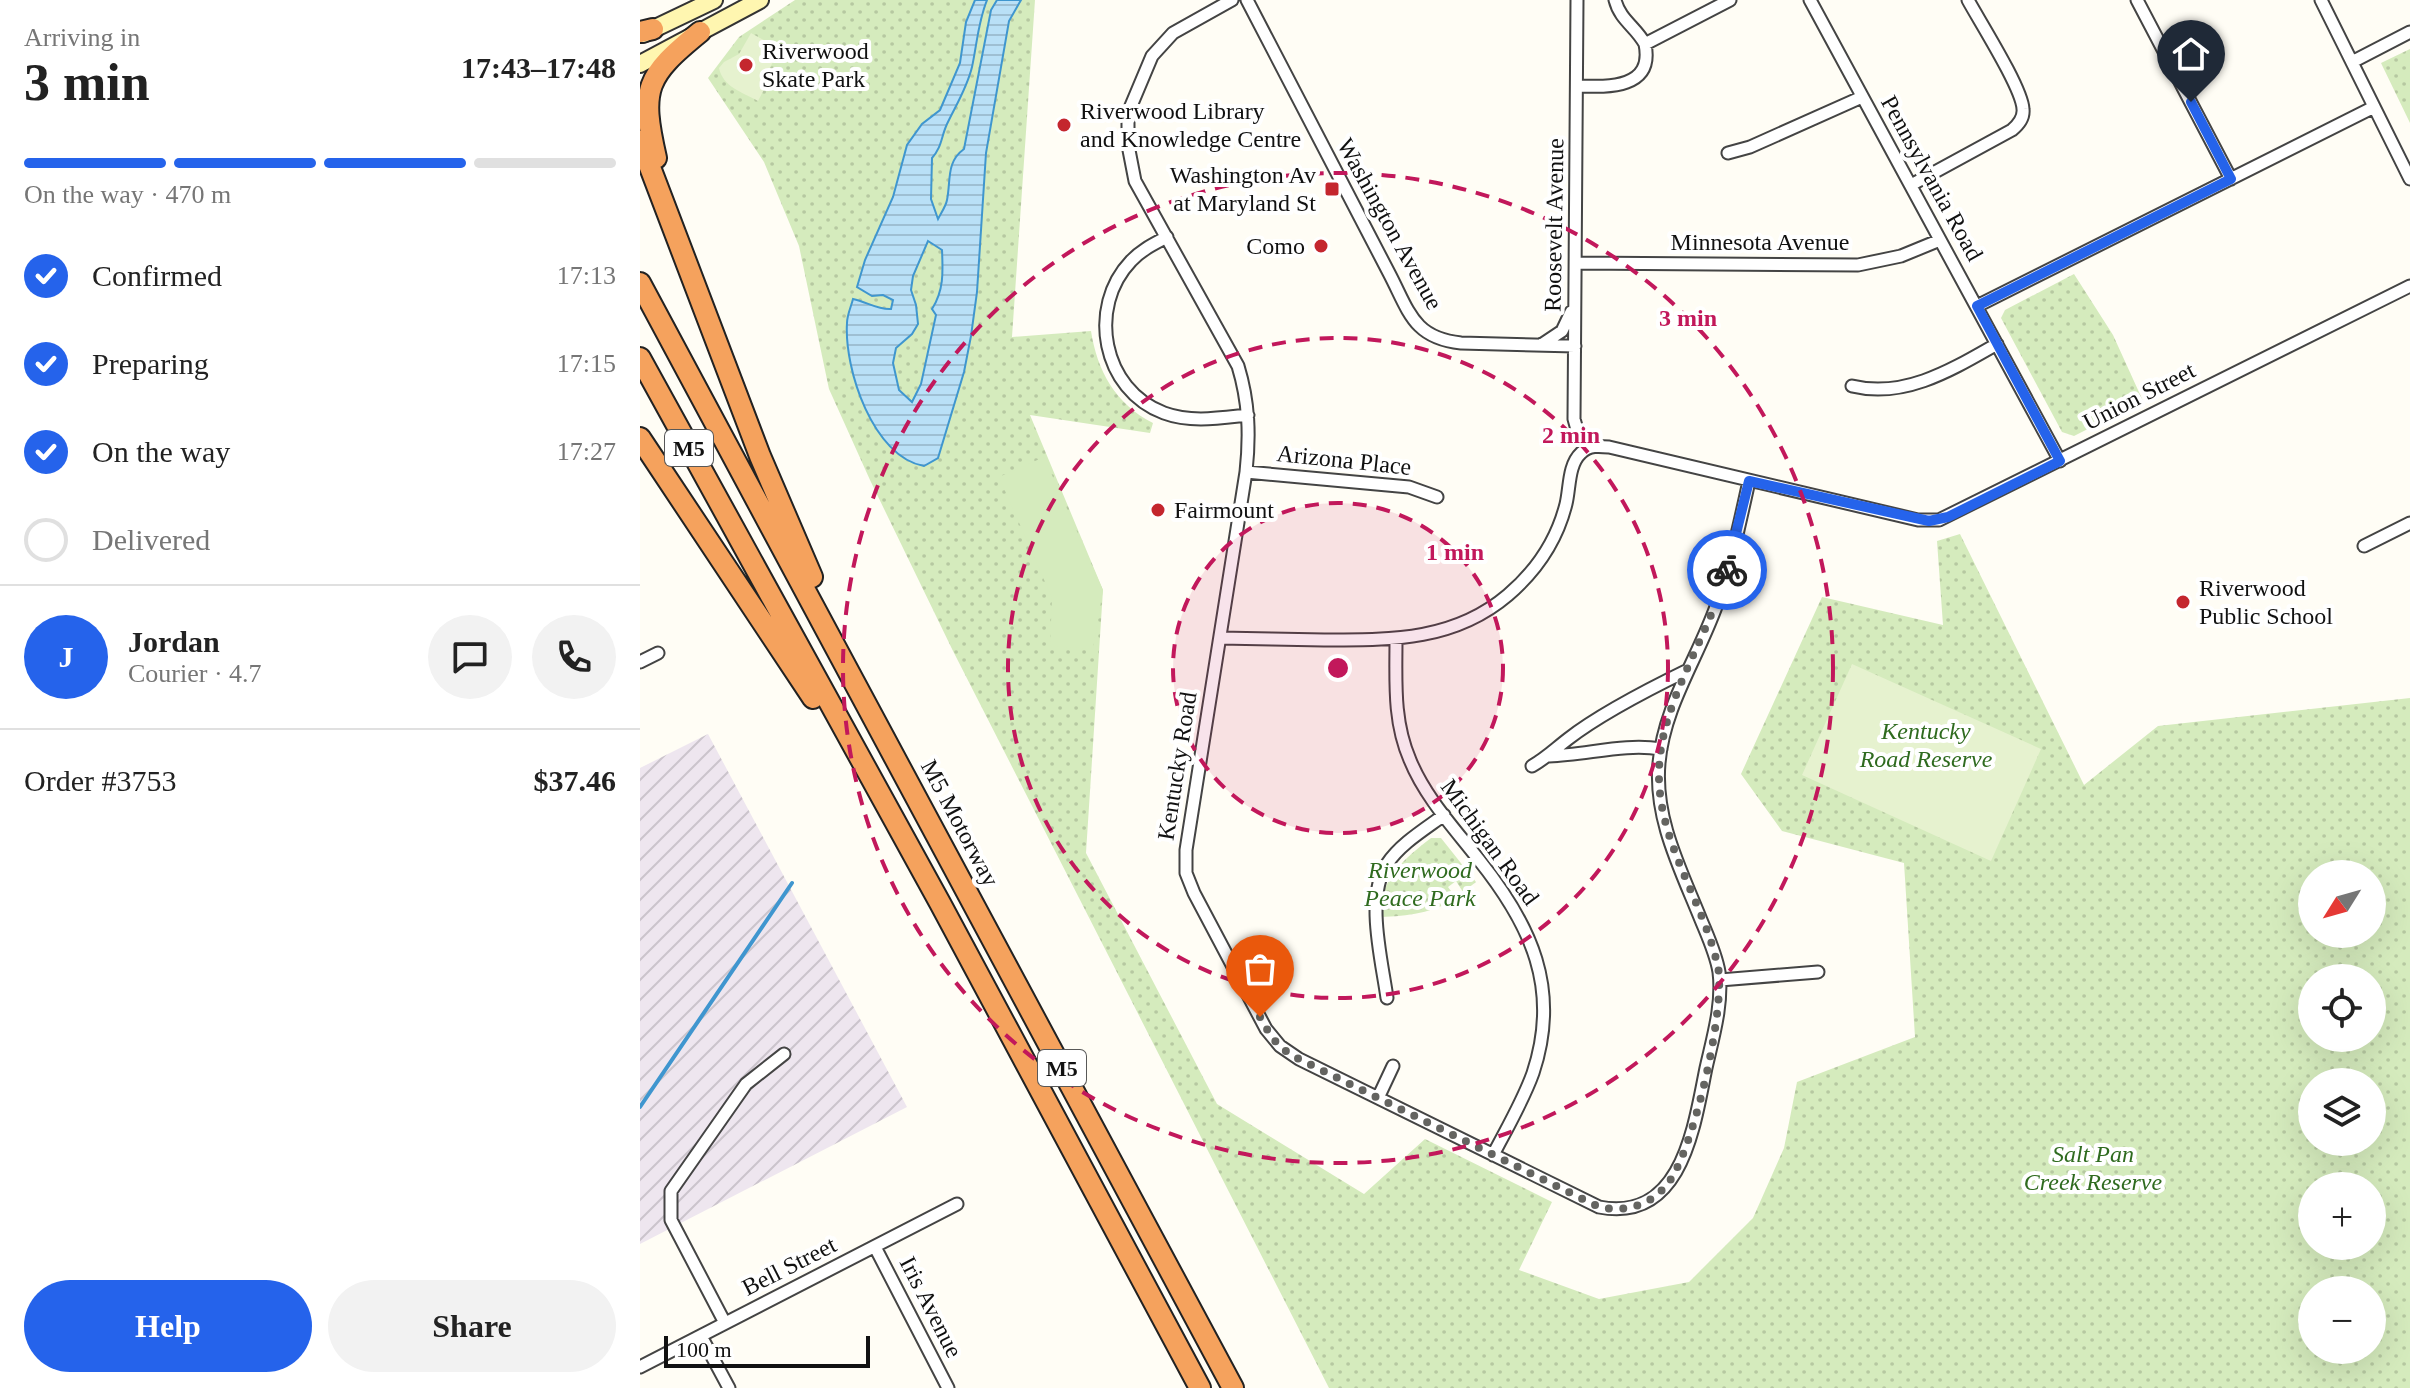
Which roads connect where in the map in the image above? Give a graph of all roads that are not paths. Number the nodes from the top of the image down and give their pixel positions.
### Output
1 (714, 0) edge
2 (760, 0) edge
3 (1232, 0) edge
4 (1247, 0) edge
5 (1577, 0) edge
6 (1615, 0) edge
7 (1730, 0) edge
8 (1810, 0) edge
9 (1968, 0) edge
10 (2137, 0) edge
11 (2321, 0) edge
12 (644, 32) edge
13 (700, 32) junction
14 (2410, 32) edge
15 (1645, 44) junction
16 (2352, 62) junction
17 (640, 64) edge
18 (1578, 86) junction
19 (1862, 97) junction
20 (2374, 107) junction
21 (640, 141) edge
22 (1728, 153) dead end
23 (2231, 179) junction
24 (2410, 179) edge
25 (1911, 185) junction
26 (1167, 237) junction
27 (1940, 240) junction
28 (680, 244) junction
29 (1576, 263) junction
30 (640, 283) edge
31 (2410, 286) edge
32 (1575, 301) junction
33 (1977, 306) junction
34 (1997, 344) junction
35 (1541, 346) junction
36 (1575, 346) junction
37 (640, 358) edge
38 (1852, 386) dead end
39 (1248, 415) junction
40 (640, 438) edge
41 (1587, 448) junction
42 (2060, 461) junction
43 (1246, 472) junction
44 (1749, 481) junction
45 (1437, 497) dead end
46 (2410, 523) edge
47 (2364, 546) dead end
48 (1220, 638) junction
49 (1396, 640) junction
50 (658, 653) dead end
51 (640, 662) edge
52 (1688, 670) junction
53 (890, 748) junction
54 (1661, 749) junction
55 (1549, 756) junction
56 (1532, 766) dead end
57 (1444, 815) junction
58 (900, 833) junction
59 (1818, 972) dead end
60 (1720, 980) junction
61 (1387, 998) dead end
62 (784, 1054) dead end
63 (1393, 1066) dead end
64 (1378, 1098) junction
65 (1493, 1155) junction
66 (957, 1204) dead end
67 (875, 1247) junction
68 (725, 1323) junction
69 (701, 1336) junction
70 (640, 1367) edge
71 (729, 1388) edge
72 (948, 1388) edge
73 (1200, 1388) edge
74 (1233, 1388) edge

1 - 12 main road
2 - 13 main road
3 - 26 street, Kentucky Road
4 - 35 street, Washington Avenue
5 - 18 street, Roosevelt Avenue
6 - 15 street
7 - 15 street
8 - 19 street, Pennsylvania Road
9 - 25 street
10 - 23 street
11 - 16 street
13 - 17 main road
13 - 28 highway
14 - 16 street
15 - 18 street
16 - 20 street
18 - 29 street, Roosevelt Avenue
19 - 22 street
19 - 25 street, Pennsylvania Road
20 - 23 street
20 - 24 street
21 - 28 highway
23 - 33 street
25 - 27 street, Pennsylvania Road
26 - 39 street, Kentucky Road
26 - 39 street
27 - 29 street, Minnesota Avenue
27 - 33 street, Pennsylvania Road
28 - 53 highway
29 - 32 street, Roosevelt Avenue
30 - 53 highway, M5 Motorway / M5
31 - 42 street, Union Street
32 - 35 street
32 - 36 street, Roosevelt Avenue
33 - 34 street, Pennsylvania Road
34 - 38 street
34 - 42 street, Pennsylvania Road
35 - 36 street, Washington Avenue
36 - 41 street, Roosevelt Avenue
37 - 58 highway, M5
39 - 43 street, Kentucky Road
40 - 58 highway
41 - 44 street, Union Street
41 - 49 street
42 - 44 street, Union Street
43 - 45 street, Arizona Place
43 - 48 street, Kentucky Road
44 - 52 street, Kentucky Road
46 - 47 street
48 - 49 street
48 - 64 street, Kentucky Road
49 - 57 street, Michigan Road
50 - 51 street
52 - 54 street, Kentucky Road
52 - 55 street
53 - 74 highway, M5 Motorway / M5
54 - 55 street
54 - 60 street, Kentucky Road
55 - 56 street
57 - 61 street
57 - 65 street, Michigan Road
58 - 73 highway, M5
59 - 60 street
60 - 65 street, Kentucky Road
62 - 68 street
63 - 64 street
64 - 65 street, Kentucky Road
66 - 67 street, Bell Street
67 - 68 street, Bell Street
67 - 72 street, Iris Avenue
68 - 69 street, Bell Street
69 - 70 street, Bell Street
69 - 71 street

